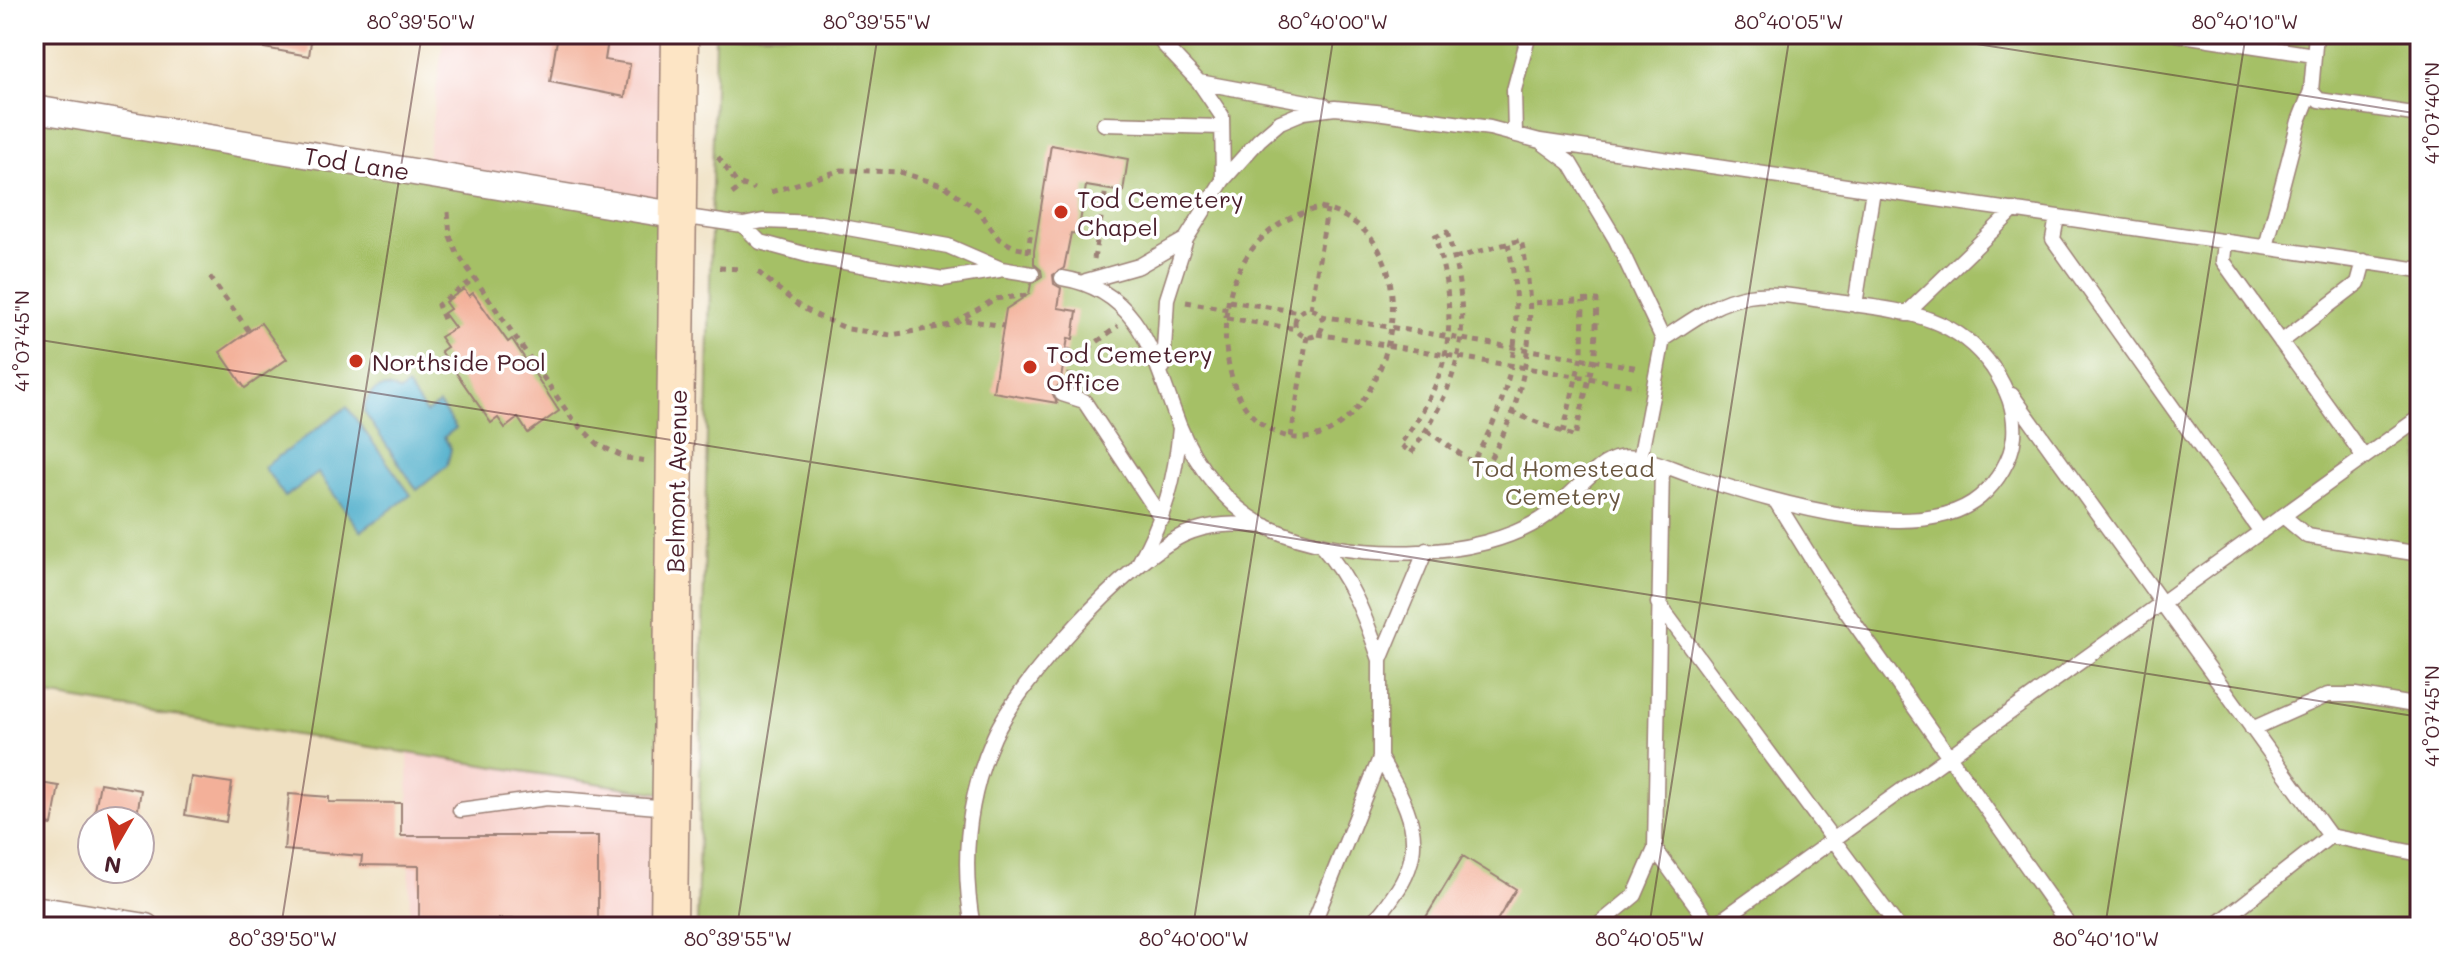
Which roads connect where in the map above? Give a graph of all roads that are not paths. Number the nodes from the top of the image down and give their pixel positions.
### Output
1 (680, 34) edge
2 (1165, 34) edge
3 (1529, 34) edge
4 (2176, 34) edge
5 (2316, 34) edge
6 (2314, 55) junction
7 (1199, 82) junction
8 (2311, 91) junction
9 (1335, 108) junction
10 (34, 109) edge
11 (2420, 115) edge
12 (1104, 124) dead end
13 (1222, 127) junction
14 (1515, 134) junction
15 (1540, 141) junction
16 (1223, 180) junction
17 (1873, 190) junction
18 (2014, 210) junction
19 (680, 216) junction
20 (2057, 217) junction
21 (799, 222) junction
22 (743, 225) junction
23 (1186, 239) junction
24 (2225, 241) junction
25 (2266, 247) junction
26 (795, 251) junction
27 (2364, 261) junction
28 (1001, 269) junction
29 (2420, 270) edge
30 (1032, 274) dead end
31 (1062, 278) dead end
32 (1086, 281) junction
33 (1855, 305) junction
34 (1906, 314) junction
35 (1663, 339) junction
36 (2281, 342) junction
37 (1164, 378) junction
38 (2005, 385) junction
39 (1061, 388) road end
40 (2420, 417) edge
41 (1180, 427) junction
42 (2364, 457) junction
43 (1640, 459) junction
44 (1662, 466) junction
45 (1777, 503) junction
46 (2283, 516) junction
47 (1162, 519) junction
48 (1267, 526) junction
49 (2261, 532) junction
50 (1320, 544) junction
51 (1426, 550) junction
52 (2420, 554) edge
53 (1139, 563) junction
54 (1658, 602) junction
55 (2162, 604) junction
56 (1380, 660) junction
57 (2420, 706) edge
58 (2252, 729) junction
59 (1949, 756) junction
60 (1380, 758) junction
61 (671, 808) junction
62 (460, 810) dead end
63 (2330, 836) junction
64 (1832, 838) junction
65 (1655, 849) junction
66 (2420, 854) edge
67 (34, 909) edge
68 (146, 927) edge
69 (669, 927) edge
70 (973, 927) edge
71 (1312, 927) edge
72 (1364, 927) edge
73 (1596, 927) edge
74 (1712, 927) edge
75 (1898, 927) edge
76 (2070, 927) edge
77 (2214, 927) edge

1 - 19 main road, Belmont Avenue
2 - 7 lane
3 - 14 lane
4 - 6 lane
5 - 6 lane
6 - 8 lane
7 - 9 lane
7 - 13 lane
8 - 11 lane
8 - 25 lane
9 - 14 lane
9 - 16 lane
10 - 19 street, Tod Lane
12 - 13 lane
13 - 16 lane
14 - 15 lane
15 - 17 lane
15 - 35 lane
16 - 23 lane
17 - 18 lane
17 - 33 lane
18 - 20 lane
18 - 34 lane
19 - 22 lane
19 - 61 main road, Belmont Avenue
20 - 24 lane
20 - 49 lane
21 - 22 lane
21 - 26 lane
21 - 28 lane
22 - 26 lane
23 - 32 lane
23 - 37 lane
24 - 25 lane
24 - 36 lane
25 - 27 lane
26 - 28 lane
27 - 29 lane
27 - 36 lane
28 - 30 lane
31 - 32 lane
32 - 37 lane
33 - 34 lane
33 - 35 lane
34 - 38 lane
35 - 43 lane
36 - 42 lane
37 - 41 lane
38 - 45 lane
38 - 55 lane
39 - 47 lane
40 - 42 lane
41 - 47 lane
41 - 48 lane
42 - 46 lane
43 - 44 lane
43 - 51 lane
44 - 45 lane
44 - 54 lane
45 - 59 lane
46 - 49 lane
46 - 52 lane
47 - 53 lane
48 - 50 lane
48 - 53 lane
49 - 55 lane
50 - 51 lane
50 - 56 lane
51 - 56 lane
53 - 70 lane
54 - 64 lane
54 - 65 lane
55 - 58 lane
55 - 59 lane
56 - 60 lane
57 - 58 lane
58 - 63 lane
59 - 64 lane
59 - 76 lane
60 - 71 lane
60 - 72 lane
61 - 62 lane
61 - 69 main road, Belmont Avenue
63 - 66 lane
63 - 77 lane
64 - 74 lane
64 - 75 lane
65 - 73 lane
65 - 74 lane
67 - 68 street

